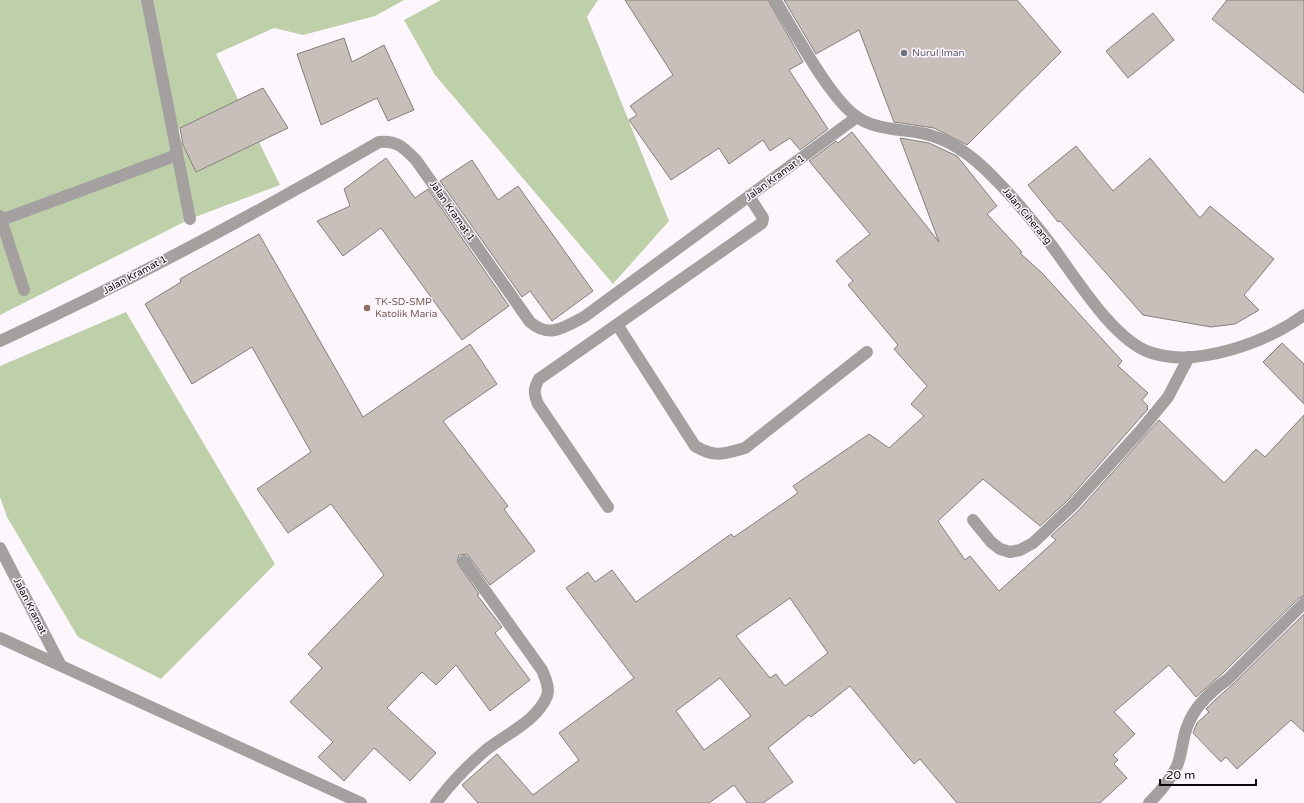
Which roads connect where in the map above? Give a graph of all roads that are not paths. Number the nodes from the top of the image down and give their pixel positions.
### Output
1 (147, 0) edge
2 (775, 0) edge
3 (857, 117) junction
4 (177, 155) junction
5 (749, 196) junction
6 (0, 218) edge
7 (190, 219) dead end
8 (24, 290) dead end
9 (1304, 315) edge
10 (618, 326) junction
11 (0, 341) edge
12 (867, 352) dead end
13 (1189, 357) junction
14 (608, 506) dead end
15 (973, 520) dead end
16 (0, 548) edge
17 (464, 561) dead end
18 (1304, 603) edge
19 (0, 638) edge
20 (60, 664) junction
21 (361, 803) edge
22 (436, 803) edge
23 (1149, 803) edge

1 - 4 street
2 - 3 street, Jalan Ciherang
3 - 5 street, Jalan Kramat 1
3 - 13 street, Jalan Ciherang
4 - 6 street
4 - 7 street
5 - 10 street
5 - 11 street, Jalan Kramat 1
6 - 8 street
9 - 13 street, Jalan Ciherang
10 - 12 street
10 - 14 street
13 - 15 street
16 - 20 street, Jalan Kramat
17 - 22 street
18 - 23 street
19 - 20 street
20 - 21 street

